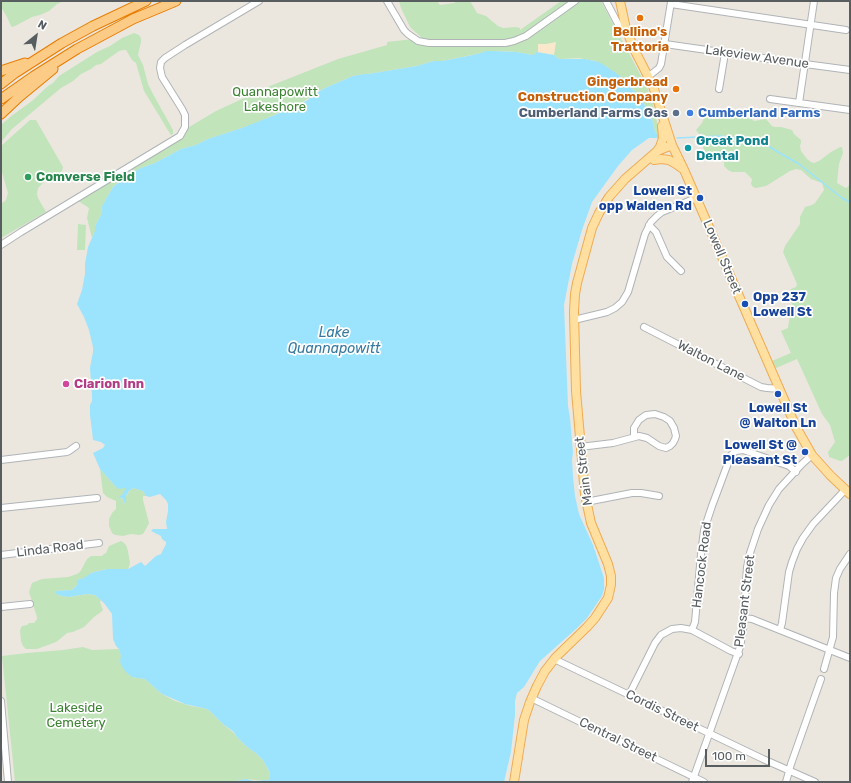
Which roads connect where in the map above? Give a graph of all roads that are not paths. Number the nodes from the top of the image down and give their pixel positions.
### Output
1 (146, 1) edge
2 (176, 1) edge
3 (258, 1) edge
4 (387, 1) edge
5 (575, 1) edge
6 (606, 1) edge
7 (814, 1) edge
8 (621, 2) edge
9 (671, 3) edge
10 (692, 4) edge
11 (810, 25) junction
12 (626, 29) junction
13 (846, 30) dead end
14 (665, 44) junction
15 (77, 49) junction
16 (724, 53) junction
17 (41, 56) junction
18 (805, 64) junction
19 (850, 70) edge
20 (1, 71) edge
21 (648, 76) junction
22 (1, 84) edge
23 (719, 89) dead end
24 (1, 99) edge
25 (770, 99) dead end
26 (799, 103) junction
27 (660, 106) junction
28 (850, 110) edge
29 (1, 114) edge
30 (672, 145) junction
31 (655, 156) junction
32 (685, 172) junction
33 (696, 198) junction
34 (649, 225) junction
35 (1, 245) edge
36 (681, 270) dead end
37 (574, 320) junction
38 (644, 327) dead end
39 (780, 389) junction
40 (634, 437) junction
41 (76, 446) dead end
42 (580, 447) junction
43 (812, 455) junction
44 (1, 460) edge
45 (796, 472) junction
46 (848, 492) edge
47 (659, 496) dead end
48 (97, 498) dead end
49 (586, 502) junction
50 (1, 508) edge
51 (100, 543) dead end
52 (1, 555) edge
53 (849, 559) edge
54 (30, 604) dead end
55 (1, 607) edge
56 (744, 618) junction
57 (692, 630) junction
58 (780, 630) junction
59 (830, 650) junction
60 (738, 654) junction
61 (850, 658) edge
62 (554, 659) junction
63 (824, 669) dead end
64 (821, 679) dead end
65 (628, 695) junction
66 (531, 698) junction
67 (1, 701) edge
68 (2, 711) edge
69 (710, 734) junction
70 (790, 771) junction
71 (693, 780) edge
72 (8, 782) edge
73 (514, 782) edge
74 (704, 782) edge
75 (786, 782) edge
76 (815, 782) edge

1 - 17 highway
2 - 15 highway
3 - 35 street
4 - 5 street
6 - 12 street
7 - 11 street
8 - 12 main road, Lowell Street
9 - 10 street
9 - 14 street
10 - 11 street
11 - 13 street
11 - 18 street
12 - 21 main road, Lowell Street
14 - 16 street, Lakeview Avenue
14 - 21 street
15 - 24 highway
15 - 29 highway
16 - 18 street, Lakeview Avenue
16 - 23 street
17 - 20 highway
17 - 22 highway
18 - 19 street, Lakeview Avenue
18 - 26 street
21 - 27 main road, Lowell Street
25 - 26 street
26 - 28 street
27 - 30 main road, Lowell Street
27 - 31 main road
30 - 31 main road, Main Street
30 - 32 main road, Lowell Street
31 - 32 main road
31 - 37 main road, Main Street
32 - 33 main road, Lowell Street
33 - 34 street
33 - 39 main road, Lowell Street
34 - 36 street
34 - 37 street
37 - 42 main road, Main Street
38 - 39 street, Walton Lane
39 - 43 main road, Lowell Street
40 - 40 street
40 - 42 street
41 - 44 street
42 - 49 main road, Main Street
43 - 45 street, Pleasant Street
43 - 46 main road, Lowell Street
45 - 56 street, Pleasant Street
45 - 57 street, Hancock Road
46 - 58 street
47 - 49 street
48 - 50 street
49 - 62 main road, Main Street
51 - 52 street, Linda Road
53 - 59 street
54 - 55 street
56 - 58 street
56 - 60 street, Pleasant Street
57 - 60 street
57 - 65 street
58 - 59 street
59 - 61 street
59 - 63 street
60 - 69 street, Pleasant Street
62 - 65 street, Cordis Street
62 - 66 main road, Main Street
64 - 70 street
65 - 69 street, Cordis Street
66 - 71 street, Central Street
66 - 73 main road, Main Street
67 - 68 street
68 - 72 street
69 - 70 street, Cordis Street
69 - 71 street, Pleasant Street
70 - 75 street
70 - 76 street, Cordis Street
71 - 74 street, Central Street

